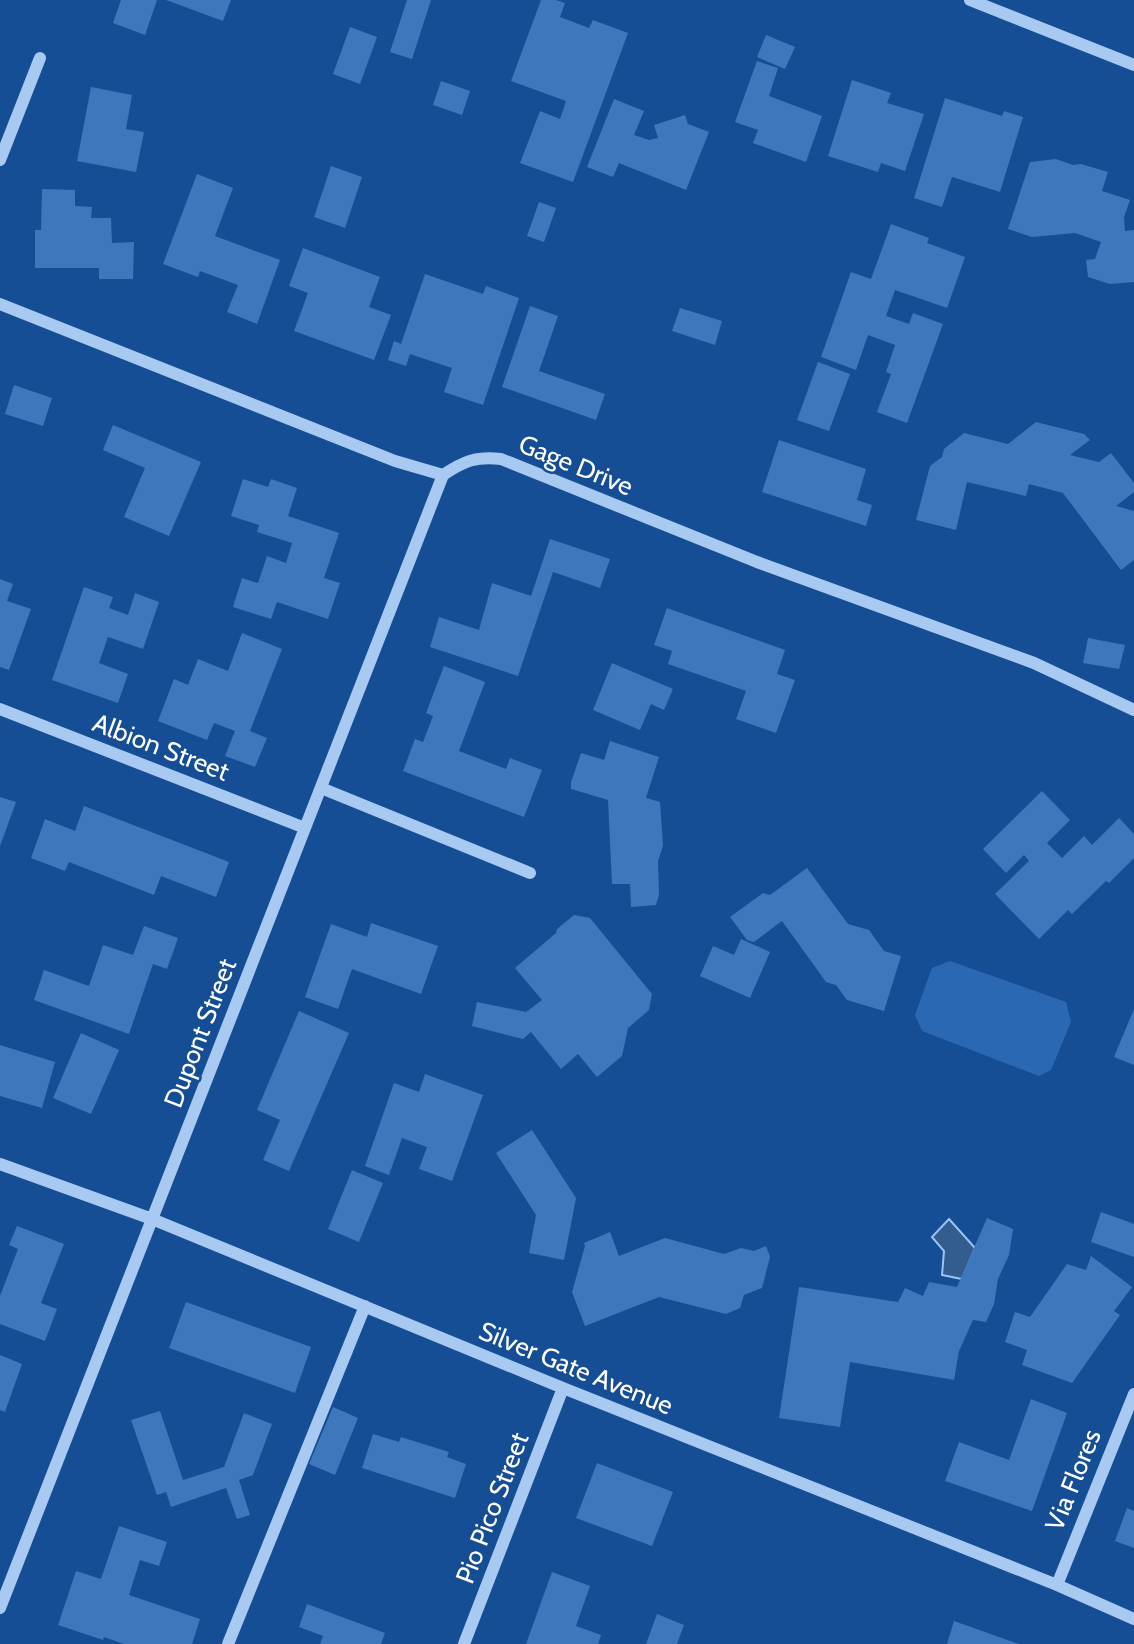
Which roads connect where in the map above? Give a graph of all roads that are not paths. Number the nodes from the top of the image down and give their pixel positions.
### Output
1 (970, 0) edge
2 (40, 58) dead end
3 (1134, 65) edge
4 (0, 160) edge
5 (0, 304) edge
6 (443, 475) junction
7 (0, 709) edge
8 (1134, 710) edge
9 (321, 788) junction
10 (305, 828) junction
11 (530, 873) dead end
12 (0, 1164) edge
13 (152, 1219) junction
14 (365, 1306) junction
15 (563, 1388) junction
16 (1134, 1394) edge
17 (1057, 1585) junction
18 (0, 1608) edge
19 (1134, 1619) edge
20 (228, 1644) edge
21 (464, 1644) edge

1 - 3 street
2 - 4 street
5 - 6 street
6 - 8 street, Gage Drive
6 - 9 street, Dupont Street
7 - 10 street, Albion Street
9 - 10 street, Dupont Street
9 - 11 street
10 - 13 street, Dupont Street
12 - 13 street, Silver Gate Avenue
13 - 14 street, Silver Gate Avenue
13 - 18 street, Dupont Street
14 - 15 street, Silver Gate Avenue
14 - 20 street
15 - 17 street, Silver Gate Avenue
15 - 21 street, Pio Pico Street
16 - 17 street, Via Flores
17 - 19 street, Silver Gate Avenue

